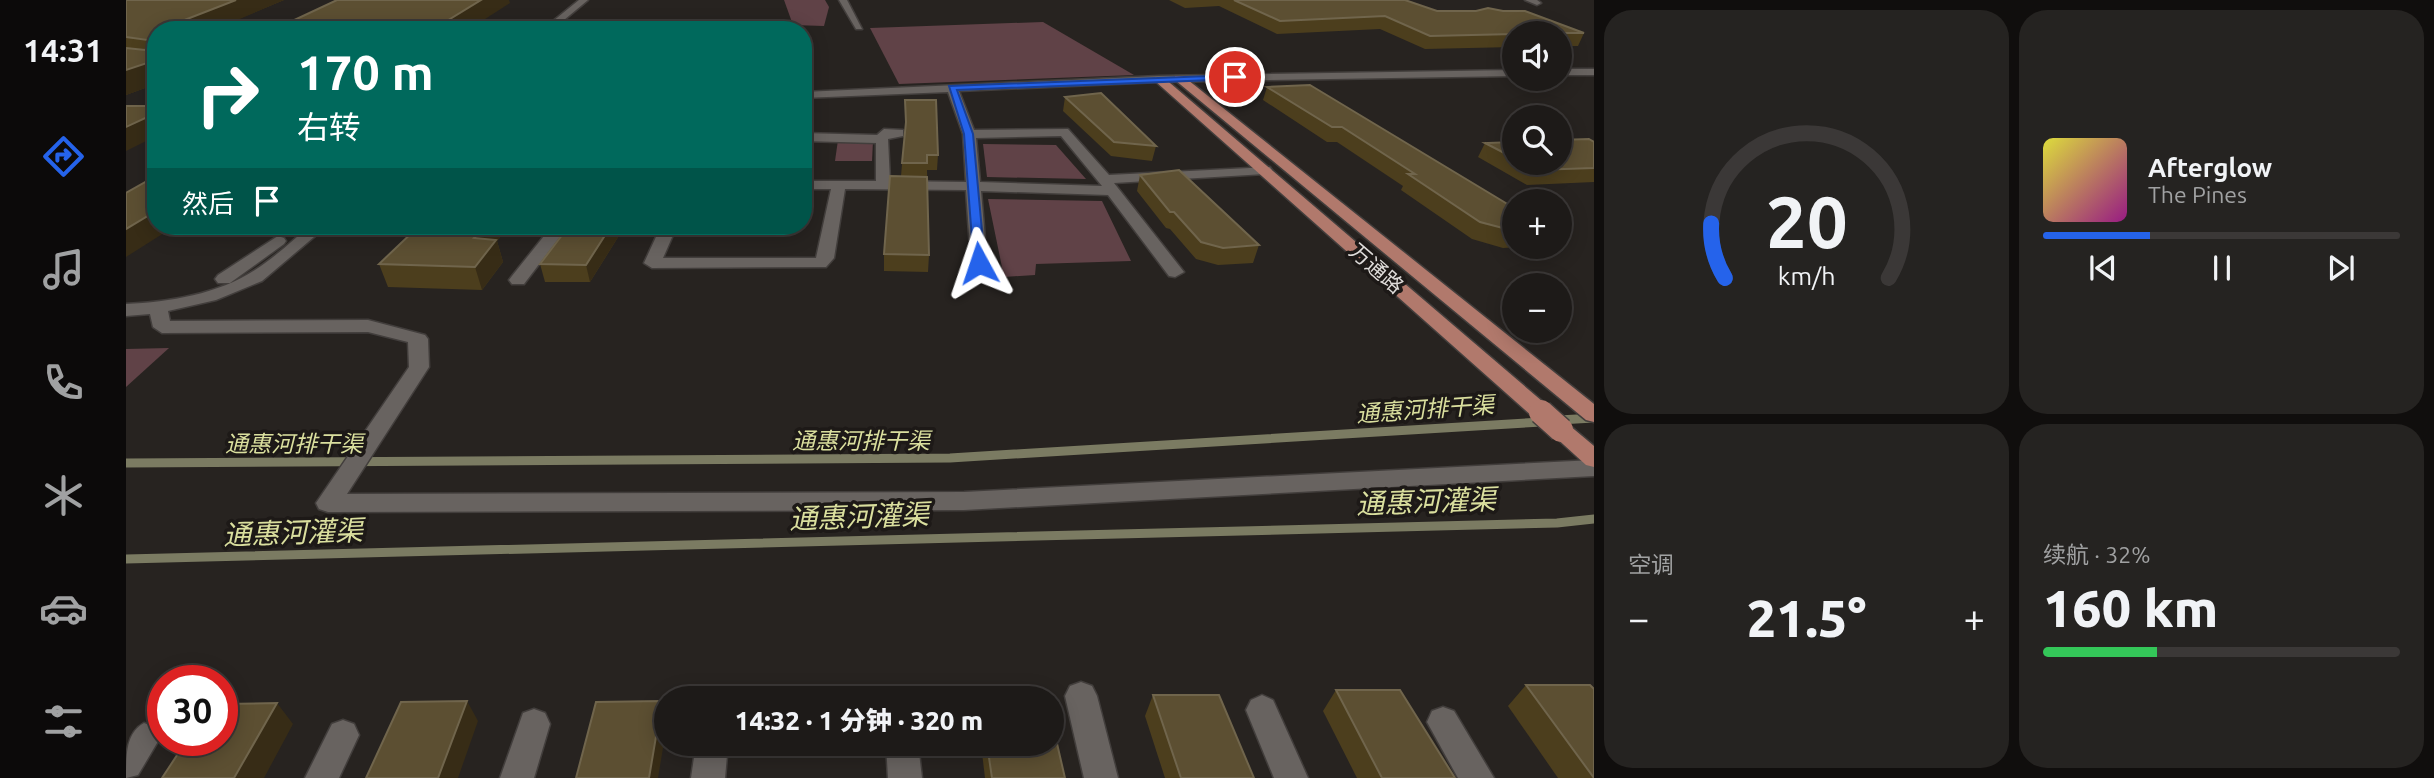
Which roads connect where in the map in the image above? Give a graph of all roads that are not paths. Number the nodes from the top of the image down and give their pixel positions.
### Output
1 (584, 0) edge
2 (598, 0) edge
3 (843, 0) edge
4 (557, 21) edge
5 (572, 21) edge
6 (859, 27) dead end
7 (1572, 72) edge
8 (1594, 72) edge
9 (1502, 73) edge
10 (1179, 78) junction
11 (1159, 79) junction
12 (952, 88) junction
13 (812, 95) edge
14 (899, 133) dead end
15 (969, 134) junction
16 (812, 137) edge
17 (881, 139) junction
18 (1265, 170) junction
19 (812, 185) edge
20 (839, 185) junction
21 (883, 185) junction
22 (1109, 185) junction
23 (972, 188) junction
24 (285, 235) edge
25 (308, 235) edge
26 (553, 235) edge
27 (664, 235) edge
28 (979, 263) dead end
29 (1175, 272) dead end
30 (518, 280) dead end
31 (159, 309) junction
32 (126, 310) edge
33 (1591, 412) edge
34 (1594, 459) edge
35 (1594, 468) edge
36 (1081, 696) dead end
37 (1262, 710) dead end
38 (1443, 722) dead end
39 (534, 724) dead end
40 (343, 736) dead end
41 (711, 756) edge
42 (903, 756) edge
43 (322, 778) edge
44 (517, 778) edge
45 (708, 778) edge
46 (905, 778) edge
47 (1101, 778) edge
48 (1291, 778) edge
49 (1476, 778) edge

1 - 4 street
2 - 5 street
3 - 6 street
7 - 8 street
9 - 10 street
10 - 11 street
10 - 33 main road, 万通路
11 - 12 street
11 - 18 main road, 万通路
12 - 13 street
12 - 15 street
14 - 17 street
15 - 22 street
15 - 23 street
16 - 17 street
17 - 21 street
18 - 22 street
18 - 34 main road, 万通路, bridge
19 - 20 street
20 - 21 street
20 - 27 street
21 - 23 street
22 - 23 street
22 - 29 street
23 - 28 street
24 - 31 street
25 - 31 street
26 - 30 street
31 - 32 street
31 - 35 street
36 - 47 street
37 - 48 street
38 - 49 street
39 - 44 street
40 - 43 street
41 - 45 street
42 - 46 street

